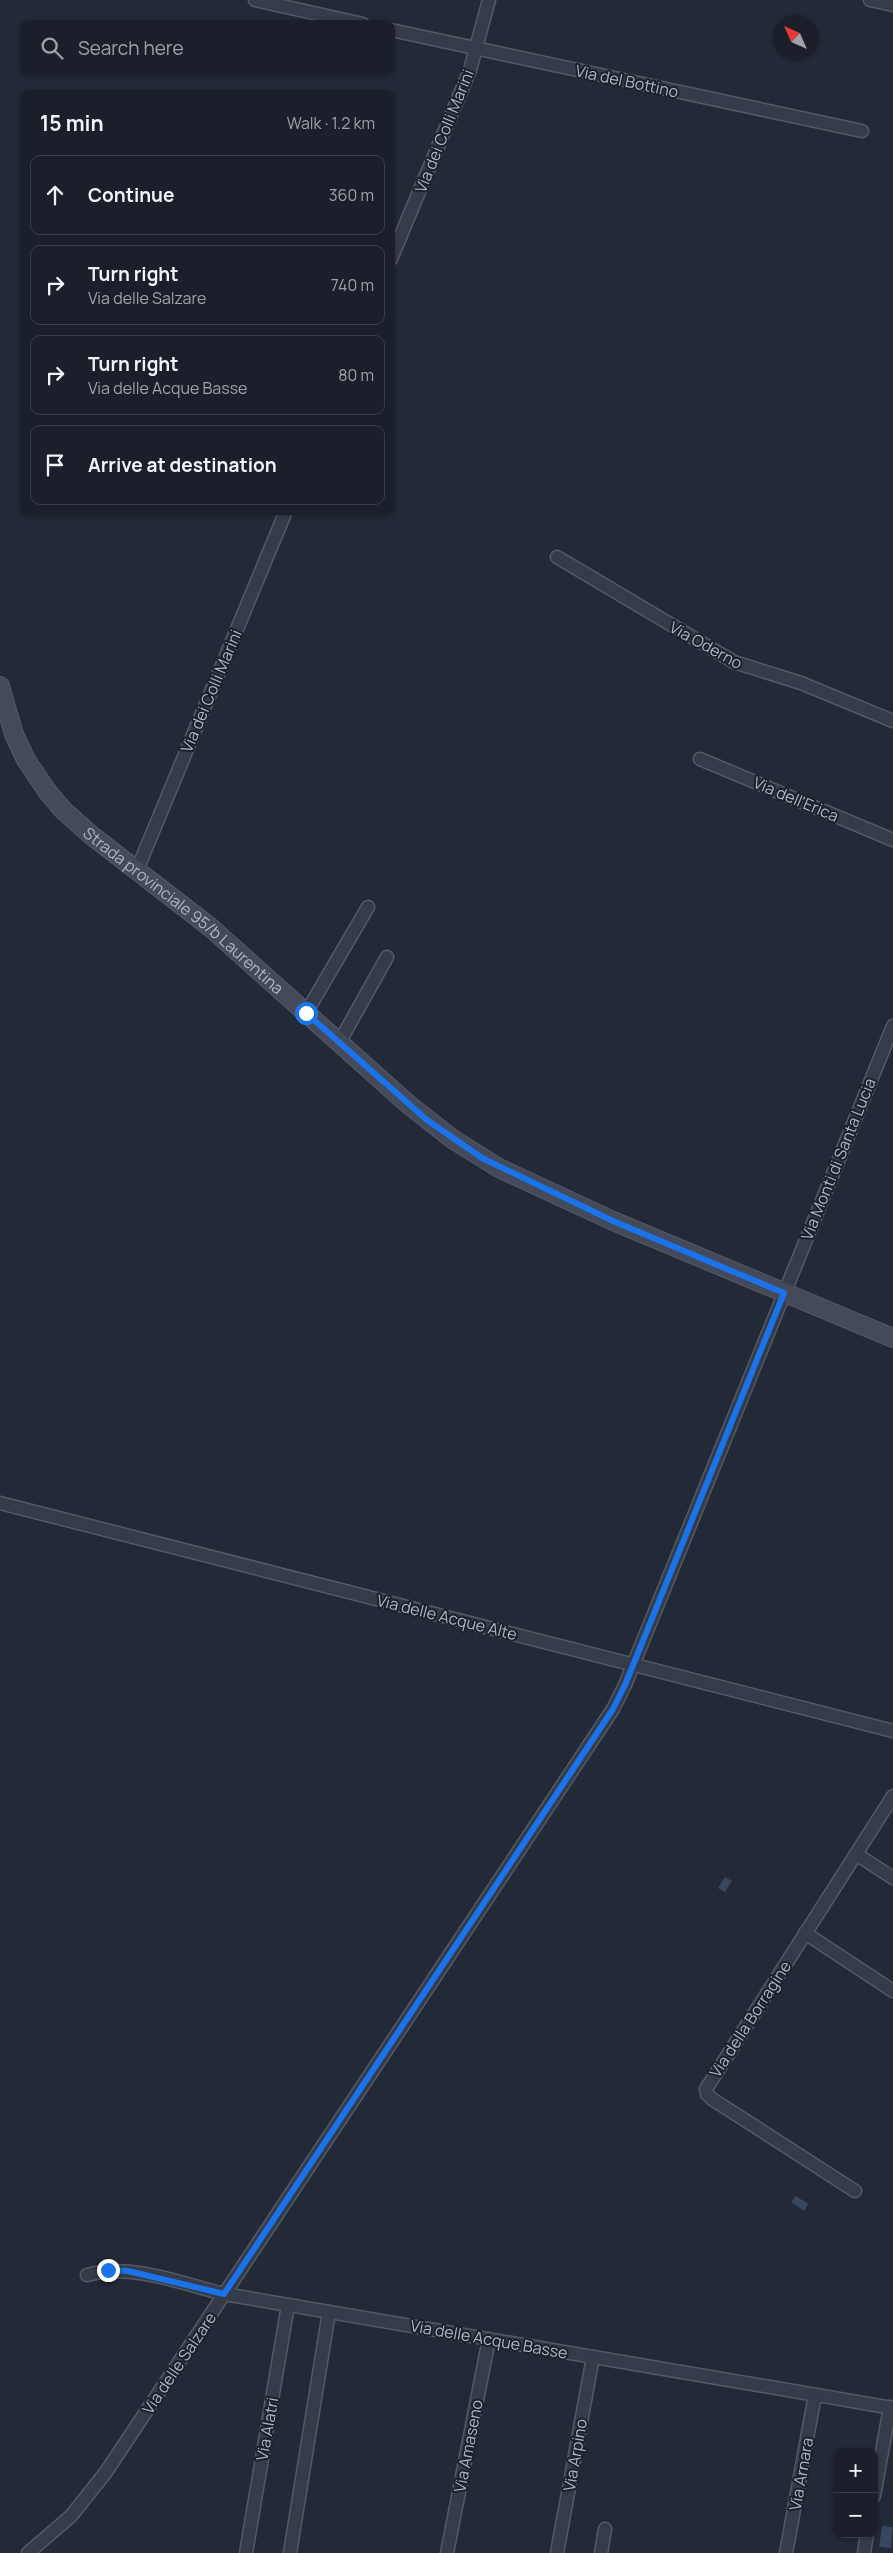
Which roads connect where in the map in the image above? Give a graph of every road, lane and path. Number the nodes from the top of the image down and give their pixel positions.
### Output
1 (255, 0) edge
2 (489, 0) edge
3 (870, 0) edge
4 (893, 5) edge
5 (344, 20) edge
6 (395, 31) edge
7 (477, 49) junction
8 (862, 131) dead end
9 (395, 249) edge
10 (284, 515) edge
11 (557, 557) dead end
12 (0, 686) edge
13 (893, 721) edge
14 (700, 759) dead end
15 (893, 840) edge
16 (137, 870) junction
17 (368, 907) dead end
18 (387, 957) dead end
19 (306, 1013) junction
20 (893, 1026) edge
21 (340, 1043) junction
22 (784, 1293) junction
23 (893, 1338) edge
24 (0, 1503) edge
25 (633, 1664) junction
26 (893, 1731) edge
27 (893, 1796) edge
28 (856, 1854) junction
29 (893, 1878) edge
30 (805, 1933) junction
31 (893, 1991) edge
32 (855, 2191) dead end
33 (87, 2274) dead end
34 (224, 2294) junction
35 (288, 2305) junction
36 (329, 2312) junction
37 (489, 2339) junction
38 (593, 2357) junction
39 (815, 2394) junction
40 (892, 2408) edge
41 (875, 2493) edge
42 (605, 2529) dead end
43 (866, 2538) edge
44 (28, 2553) edge
45 (246, 2553) edge
46 (290, 2553) edge
47 (447, 2553) edge
48 (557, 2553) edge
49 (601, 2553) edge
50 (786, 2553) edge
51 (864, 2553) edge

1 - 5 street
2 - 7 street, Via dei Colli Marini
3 - 4 street
6 - 7 street, Via del Bottino
7 - 8 street, Via del Bottino
7 - 9 street, Via dei Colli Marini
10 - 16 street, Via dei Colli Marini
11 - 13 street, Via Oderno
12 - 16 main road, Strada provinciale 95/b Laurentina
14 - 15 street, Via dell'Erica
16 - 19 main road, Strada provinciale 95/b Laurentina
17 - 19 street
18 - 21 street
19 - 21 main road, Strada provinciale 95/b Laurentina
20 - 22 street, Via Monti di Santa Lucia
21 - 22 main road, Strada provinciale 95/b Laurentina
22 - 23 main road, Strada provinciale 95/b Laurentina
22 - 25 street, Via delle Salzare
24 - 25 street, Via delle Acque Alte
25 - 26 street, Via delle Acque Alte
25 - 34 street, Via delle Salzare
27 - 28 street, Via della Borragine
28 - 29 street
28 - 30 street, Via della Borragine
30 - 31 street
30 - 32 street, Via della Borragine
33 - 34 street, Via delle Acque Basse
34 - 35 street, Via delle Acque Basse
34 - 44 street, Via delle Salzare
35 - 36 street, Via delle Acque Basse
35 - 45 street, Via Alatri
36 - 37 street, Via delle Acque Basse
36 - 46 street
37 - 38 street, Via delle Acque Basse
37 - 47 street, Via Amaseno
38 - 39 street, Via delle Acque Basse
38 - 48 street, Via Arpino
39 - 40 street, Via delle Acque Basse
39 - 50 street, Via Arnara
40 - 41 street
42 - 49 street
43 - 51 street

